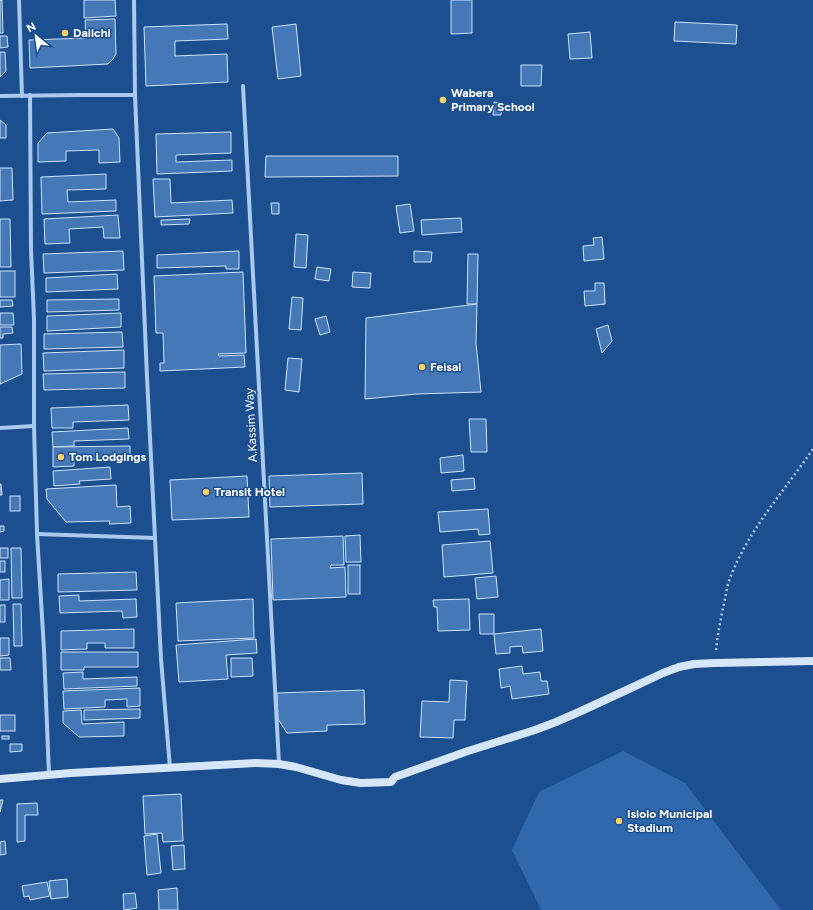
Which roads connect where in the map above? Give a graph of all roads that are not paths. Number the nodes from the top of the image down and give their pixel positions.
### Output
1 (19, 0) edge
2 (134, 0) edge
3 (243, 86) dead end
4 (30, 95) junction
5 (135, 95) junction
6 (0, 96) edge
7 (22, 96) junction
8 (34, 426) junction
9 (0, 428) edge
10 (37, 534) junction
11 (155, 538) junction
12 (813, 661) edge
13 (279, 764) junction
14 (170, 768) junction
15 (48, 775) junction
16 (0, 779) edge

1 - 7 street
2 - 5 street
3 - 13 street, A.Kassim Way
4 - 5 street
4 - 7 street
4 - 8 street
5 - 11 street
6 - 7 street
8 - 9 street
8 - 10 street
10 - 11 street
10 - 15 street
11 - 14 street
12 - 13 street
13 - 14 street
14 - 15 street
15 - 16 street

